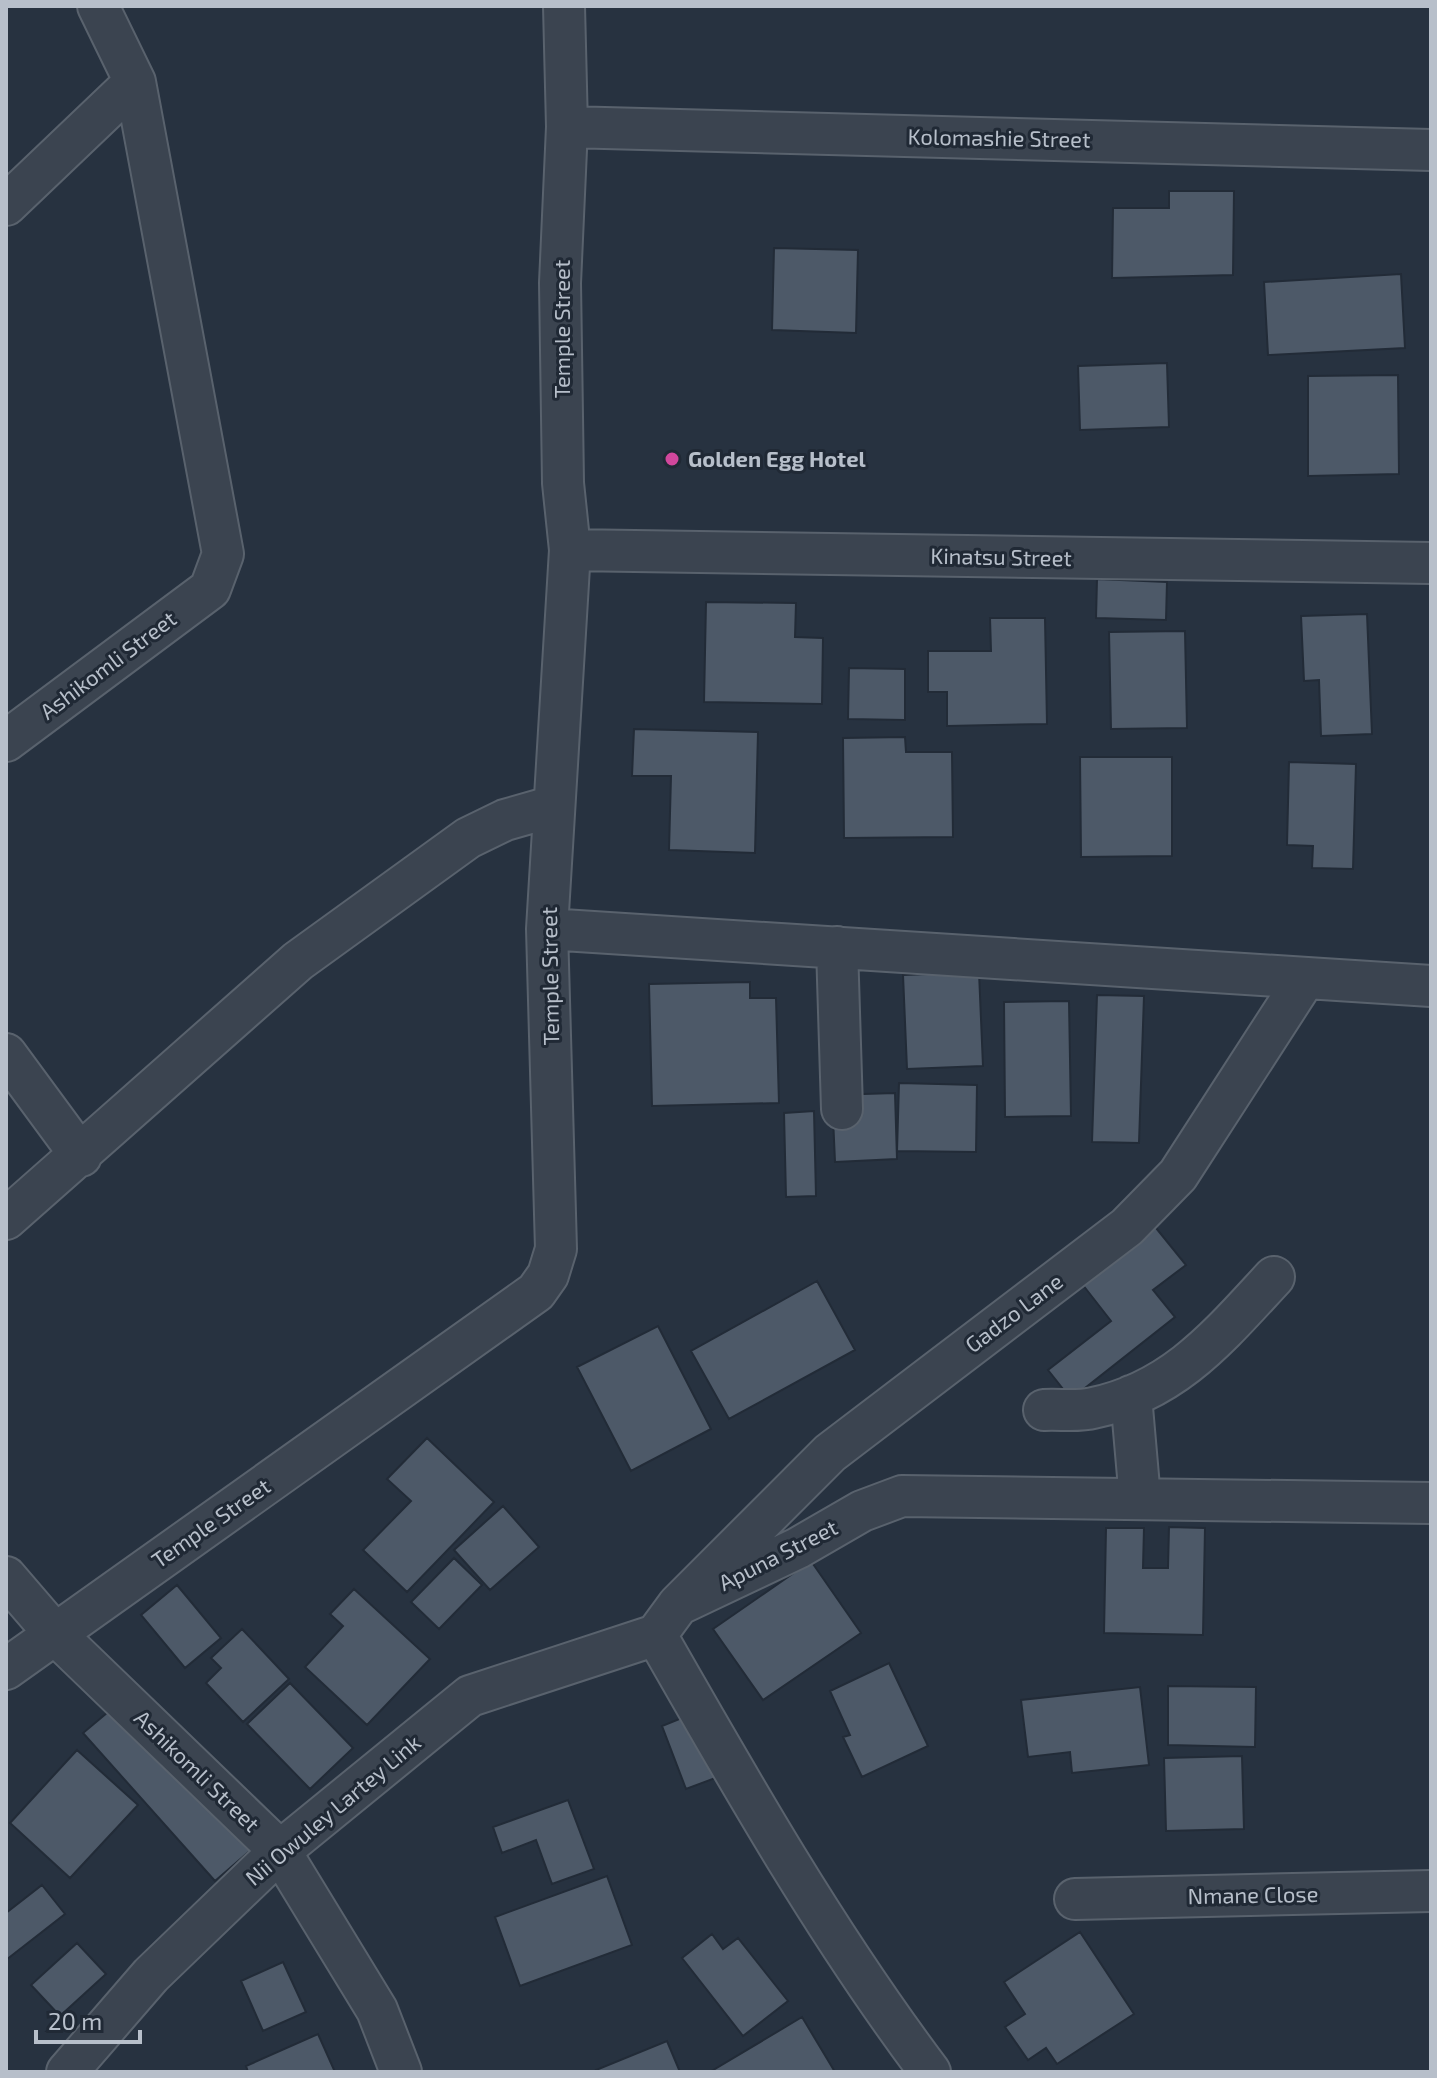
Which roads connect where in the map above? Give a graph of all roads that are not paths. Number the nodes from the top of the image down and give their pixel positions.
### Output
1 (98, 6) edge
2 (564, 6) edge
3 (135, 82) junction
4 (567, 127) junction
5 (1431, 150) edge
6 (6, 205) edge
7 (570, 550) junction
8 (1431, 563) edge
9 (6, 741) edge
10 (554, 806) junction
11 (547, 929) junction
12 (837, 947) junction
13 (1304, 980) junction
14 (1431, 986) edge
15 (6, 1054) edge
16 (842, 1109) dead end
17 (81, 1156) junction
18 (6, 1219) edge
19 (1274, 1277) dead end
20 (1131, 1396) junction
21 (1044, 1410) dead end
22 (1140, 1499) junction
23 (1431, 1503) edge
24 (6, 1577) edge
25 (667, 1620) junction
26 (55, 1634) junction
27 (6, 1669) edge
28 (280, 1851) junction
29 (1431, 1891) edge
30 (1075, 1899) dead end
31 (67, 2072) edge
32 (401, 2072) edge
33 (930, 2072) edge

1 - 3 street
2 - 4 street, Temple Street
3 - 6 street
3 - 9 street, Ashikomli Street
4 - 5 street, Kolomashie Street
4 - 7 street, Temple Street
7 - 8 street, Kinatsu Street
7 - 10 street, Temple Street
10 - 11 street, Temple Street
10 - 17 street
11 - 12 street
11 - 26 street, Temple Street
12 - 13 street
12 - 16 street
13 - 14 street
13 - 25 street, Gadzo Lane
15 - 17 street
17 - 18 street
19 - 20 street
20 - 21 street
20 - 22 street
22 - 23 street, Apuna Street
22 - 25 street, Apuna Street
24 - 26 street, Ashikomli Street
25 - 28 street, Nii Owuley Lartey Link
25 - 33 street
26 - 27 street, Temple Street
26 - 28 street, Ashikomli Street
28 - 31 street, Nii Owuley Lartey Link
28 - 32 street, Ashikomli Street
29 - 30 street, Nmane Close

